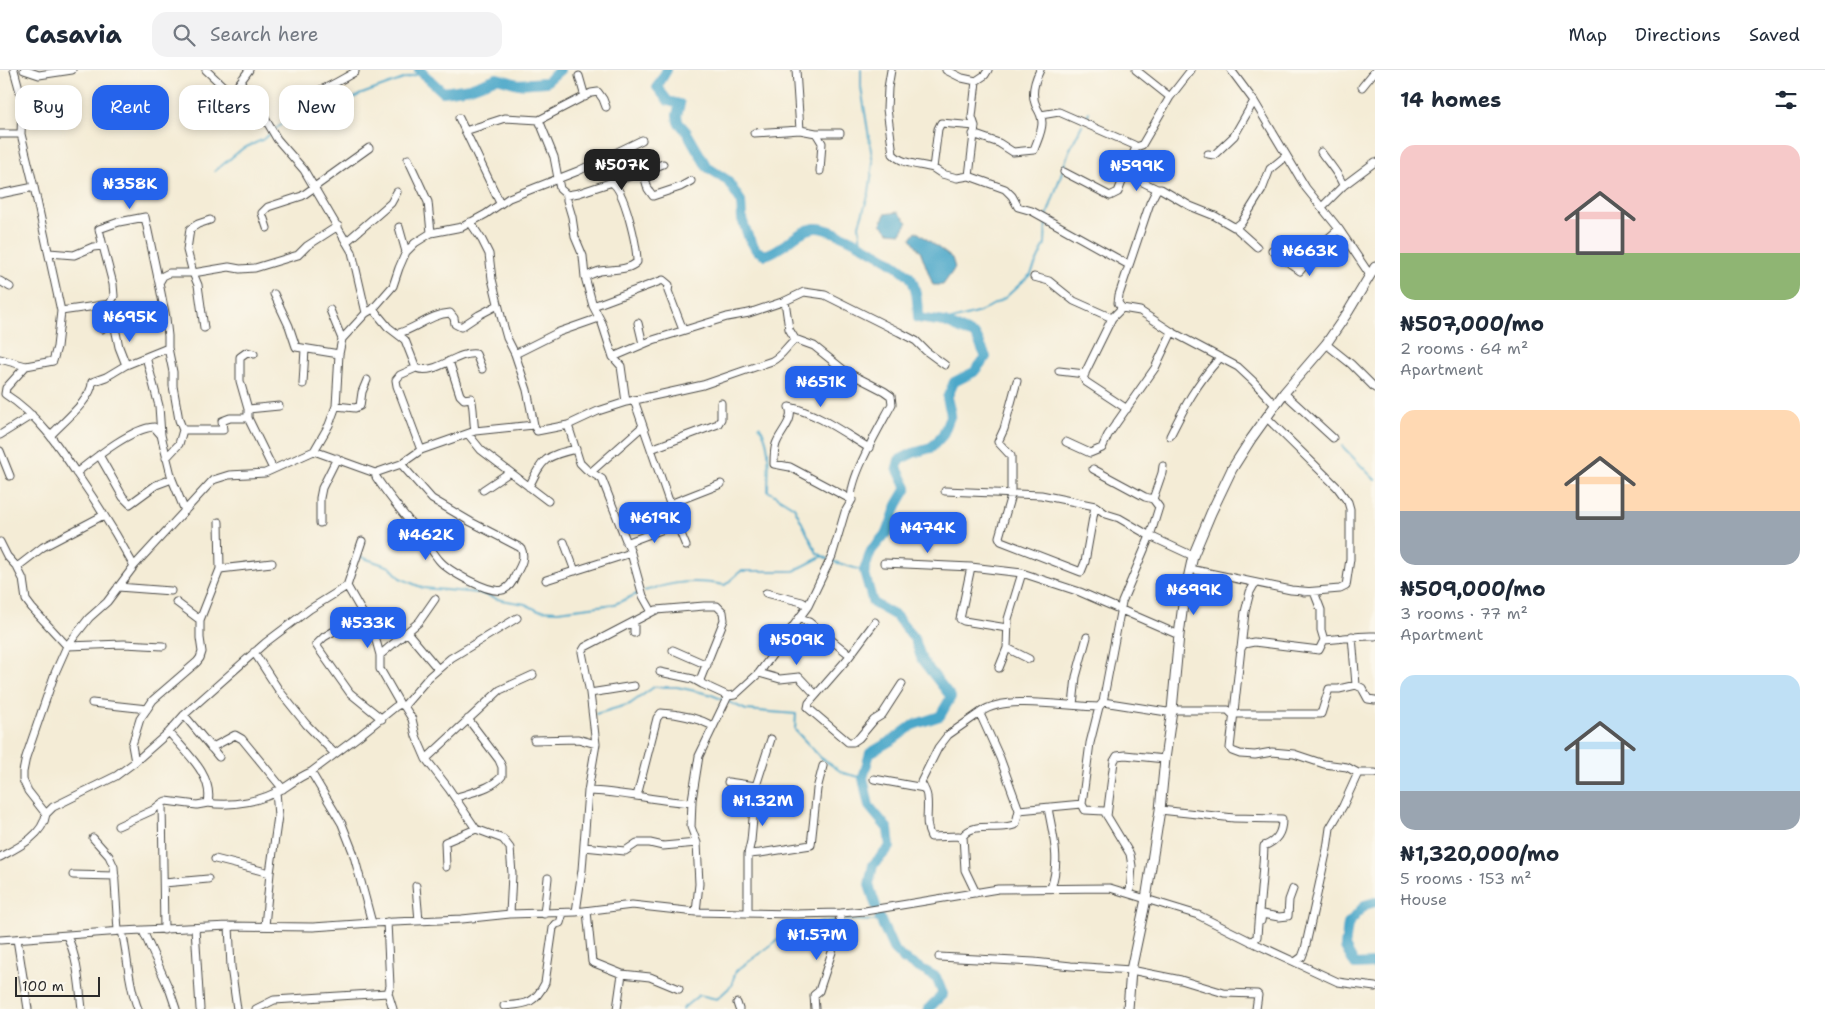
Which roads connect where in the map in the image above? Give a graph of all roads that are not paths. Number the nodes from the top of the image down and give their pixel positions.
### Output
1 (14, 70) edge
2 (24, 70) edge
3 (72, 70) edge
4 (206, 70) edge
5 (249, 70) edge
6 (355, 70) edge
7 (796, 70) edge
8 (891, 70) edge
9 (946, 70) edge
10 (988, 70) edge
11 (1040, 70) edge
12 (1136, 70) edge
13 (1191, 70) edge
14 (1230, 70) edge
15 (1375, 71) edge
16 (579, 76) dead end
17 (976, 81) junction
18 (222, 85) edge
19 (238, 85) edge
20 (331, 85) edge
21 (1362, 87) dead end
22 (585, 97) junction
23 (1170, 97) junction
24 (1254, 101) junction
25 (606, 107) dead end
26 (1041, 115) junction
27 (459, 118) dead end
28 (539, 120) junction
29 (269, 125) edge
30 (975, 126) junction
31 (800, 130) junction
32 (465, 131) junction
33 (840, 132) dead end
34 (754, 133) dead end
35 (816, 133) junction
36 (0, 134) edge
37 (21, 134) junction
38 (973, 134) junction
39 (642, 140) dead end
40 (1136, 147) junction
41 (369, 148) dead end
42 (1321, 152) dead end
43 (1208, 154) dead end
44 (1286, 156) junction
45 (408, 159) dead end
46 (1375, 162) edge
47 (663, 164) dead end
48 (933, 168) junction
49 (820, 171) dead end
50 (643, 172) junction
51 (1064, 172) dead end
52 (1126, 174) junction
53 (969, 176) junction
54 (557, 180) junction
55 (692, 181) dead end
56 (611, 182) junction
57 (1343, 186) junction
58 (34, 187) junction
59 (314, 189) junction
60 (1157, 189) junction
61 (397, 192) dead end
62 (0, 194) edge
63 (567, 195) junction
64 (500, 204) junction
65 (1322, 207) junction
66 (210, 220) dead end
67 (470, 222) junction
68 (338, 226) junction
69 (1237, 226) junction
70 (399, 227) dead end
71 (267, 228) dead end
72 (1339, 229) junction
73 (431, 234) junction
74 (346, 242) junction
75 (103, 246) junction
76 (1257, 247) dead end
77 (1272, 250) dead end
78 (406, 252) junction
79 (49, 253) junction
80 (1129, 265) junction
81 (1373, 271) edge
82 (193, 273) junction
83 (1034, 277) dead end
84 (585, 278) junction
85 (0, 281) edge
86 (159, 284) junction
87 (10, 287) dead end
88 (274, 294) dead end
89 (785, 301) junction
90 (110, 304) junction
91 (498, 305) junction
92 (99, 306) junction
93 (593, 306) junction
94 (1122, 308) junction
95 (373, 309) junction
96 (330, 310) dead end
97 (61, 311) junction
98 (366, 313) junction
99 (599, 318) junction
100 (1112, 318) junction
101 (638, 324) dead end
102 (204, 328) dead end
103 (102, 329) dead end
104 (683, 330) junction
105 (1172, 332) junction
106 (399, 333) junction
107 (342, 339) junction
108 (795, 339) junction
109 (644, 344) junction
110 (1326, 344) junction
111 (168, 348) junction
112 (305, 349) junction
113 (254, 354) dead end
114 (339, 354) junction
115 (515, 354) junction
116 (613, 357) junction
117 (146, 358) junction
118 (0, 359) edge
119 (1220, 359) junction
120 (449, 361) junction
121 (126, 365) junction
122 (945, 365) dead end
123 (26, 366) junction
124 (416, 368) junction
125 (482, 369) dead end
126 (1059, 371) dead end
127 (1085, 374) junction
128 (367, 380) dead end
129 (1017, 381) dead end
130 (303, 384) dead end
131 (1375, 388) edge
132 (2, 393) edge
133 (1284, 393) junction
134 (634, 400) junction
135 (626, 402) junction
136 (721, 403) dead end
137 (1275, 405) junction
138 (279, 406) dead end
139 (336, 406) junction
140 (248, 409) junction
141 (1126, 409) junction
142 (32, 414) junction
143 (248, 418) junction
144 (1266, 418) junction
145 (568, 424) junction
146 (534, 426) junction
147 (643, 426) junction
148 (183, 430) junction
149 (471, 432) junction
150 (51, 434) junction
151 (0, 435) edge
152 (161, 435) junction
153 (1170, 436) dead end
154 (1333, 438) dead end
155 (1066, 442) dead end
156 (869, 448) junction
157 (576, 449) junction
158 (651, 449) junction
159 (422, 450) junction
160 (0, 451) edge
161 (314, 451) junction
162 (99, 455) junction
163 (166, 458) junction
164 (338, 458) junction
165 (401, 464) junction
166 (1163, 466) dead end
167 (1093, 469) dead end
168 (273, 470) junction
169 (510, 472) junction
170 (591, 472) junction
171 (76, 473) junction
172 (375, 473) junction
173 (10, 476) dead end
174 (172, 480) junction
175 (721, 484) dead end
176 (530, 487) junction
177 (483, 490) dead end
178 (945, 492) dead end
179 (1011, 494) junction
180 (1153, 499) junction
181 (852, 500) junction
182 (548, 501) dead end
183 (670, 504) junction
184 (1095, 506) junction
185 (185, 511) junction
186 (104, 514) junction
187 (218, 522) dead end
188 (320, 523) dead end
189 (677, 524) junction
190 (1150, 536) junction
191 (362, 541) dead end
192 (0, 542) edge
193 (564, 542) dead end
194 (626, 543) junction
195 (686, 546) dead end
196 (631, 554) junction
197 (1193, 556) junction
198 (272, 562) dead end
199 (884, 563) dead end
200 (134, 566) junction
201 (17, 567) junction
202 (971, 567) junction
203 (220, 569) junction
204 (1190, 569) junction
205 (575, 571) junction
206 (1022, 573) junction
207 (546, 580) dead end
208 (1247, 580) junction
209 (1255, 583) junction
210 (347, 586) junction
211 (118, 587) junction
212 (171, 591) dead end
213 (1250, 592) junction
214 (1304, 592) junction
215 (766, 594) dead end
216 (435, 599) dead end
217 (176, 602) dead end
218 (808, 606) junction
219 (1121, 610) junction
220 (652, 612) junction
221 (363, 614) junction
222 (517, 618) dead end
223 (800, 619) junction
224 (200, 620) junction
225 (634, 622) junction
226 (875, 622) dead end
227 (1007, 628) junction
228 (407, 632) junction
229 (634, 633) dead end
230 (1179, 635) junction
231 (1352, 636) junction
232 (1375, 636) edge
233 (1086, 637) dead end
234 (1242, 640) junction
235 (1324, 640) junction
236 (1254, 642) junction
237 (66, 646) junction
238 (163, 646) dead end
239 (1007, 648) junction
240 (673, 650) dead end
241 (1240, 650) junction
242 (254, 652) junction
243 (380, 655) junction
244 (850, 655) junction
245 (1029, 659) dead end
246 (707, 664) junction
247 (438, 668) junction
248 (999, 668) dead end
249 (660, 672) dead end
250 (759, 673) junction
251 (533, 675) dead end
252 (702, 684) junction
253 (902, 684) dead end
254 (1356, 685) junction
255 (634, 686) dead end
256 (590, 693) junction
257 (816, 694) junction
258 (726, 699) junction
259 (1375, 700) edge
260 (92, 702) dead end
261 (1101, 704) junction
262 (402, 705) junction
263 (1073, 705) junction
264 (146, 709) junction
265 (1172, 710) junction
266 (981, 712) junction
267 (1232, 714) junction
268 (184, 715) junction
269 (382, 718) junction
270 (468, 719) junction
271 (713, 726) junction
272 (169, 732) junction
273 (771, 739) dead end
274 (534, 740) dead end
275 (596, 744) junction
276 (210, 748) junction
277 (335, 754) junction
278 (219, 757) dead end
279 (426, 759) junction
280 (1165, 759) junction
281 (136, 762) junction
282 (824, 766) dead end
283 (311, 772) junction
284 (1375, 772) edge
285 (1358, 773) junction
286 (874, 779) dead end
287 (728, 782) dead end
288 (756, 786) junction
289 (924, 788) junction
290 (280, 790) junction
291 (588, 791) junction
292 (637, 796) junction
293 (455, 798) junction
294 (162, 802) junction
295 (208, 803) junction
296 (692, 803) junction
297 (1082, 804) junction
298 (1048, 808) junction
299 (1019, 810) junction
300 (1160, 810) junction
301 (46, 814) junction
302 (1107, 816) junction
303 (118, 826) dead end
304 (476, 829) junction
305 (94, 838) dead end
306 (963, 842) junction
307 (696, 843) junction
308 (584, 848) junction
309 (749, 854) junction
310 (0, 857) edge
311 (215, 859) dead end
312 (446, 867) dead end
313 (270, 873) junction
314 (73, 875) dead end
315 (116, 876) junction
316 (548, 878) dead end
317 (208, 879) dead end
318 (164, 883) junction
319 (416, 886) dead end
320 (1051, 888) junction
321 (1293, 889) dead end
322 (976, 893) junction
323 (1130, 893) junction
324 (1146, 899) junction
325 (587, 911) junction
326 (576, 912) junction
327 (696, 912) junction
328 (563, 913) junction
329 (748, 913) junction
330 (842, 913) junction
331 (510, 914) junction
332 (544, 914) junction
333 (418, 921) junction
334 (372, 922) junction
335 (387, 922) junction
336 (229, 926) junction
337 (265, 926) junction
338 (195, 928) junction
339 (1258, 928) junction
340 (164, 930) junction
341 (120, 931) junction
342 (143, 931) junction
343 (66, 936) junction
344 (17, 939) junction
345 (0, 940) edge
346 (1251, 942) junction
347 (939, 957) dead end
348 (1296, 962) junction
349 (1132, 970) junction
350 (622, 974) junction
351 (1375, 987) edge
352 (678, 989) dead end
353 (388, 993) junction
354 (504, 1006) dead end
355 (28, 1009) edge
356 (82, 1009) edge
357 (138, 1009) edge
358 (176, 1009) edge
359 (200, 1009) edge
360 (237, 1009) edge
361 (256, 1009) edge
362 (393, 1009) edge
363 (617, 1009) edge
364 (815, 1009) edge
365 (1128, 1009) edge
366 (1256, 1009) edge

1 - 37 street
2 - 3 street
4 - 18 street
5 - 19 street
6 - 20 street
7 - 31 street
8 - 48 street
9 - 17 street
10 - 17 street
11 - 26 street
12 - 23 street
13 - 23 street
14 - 24 street
15 - 21 street
16 - 22 street
17 - 30 street
22 - 25 street
22 - 28 street
23 - 40 street
24 - 43 street
24 - 44 street
26 - 38 street
26 - 40 street
27 - 32 street
28 - 32 street
28 - 54 street
29 - 59 street
30 - 38 street
30 - 48 street
31 - 34 street
31 - 35 street
32 - 64 street
33 - 35 street
35 - 49 street
36 - 37 street
37 - 58 street
38 - 53 street
39 - 54 street
40 - 52 street
41 - 59 street
42 - 57 street
44 - 65 street
44 - 69 street
45 - 73 street
46 - 57 street
47 - 50 street
48 - 53 street
50 - 55 street
50 - 56 street
51 - 52 street
52 - 60 street
53 - 80 street
54 - 63 street
54 - 64 street
56 - 63 street
56 - 84 street
57 - 65 street
58 - 62 street
58 - 79 street
59 - 68 street
59 - 71 street
60 - 69 street
60 - 80 street
61 - 74 street
63 - 84 street
64 - 67 street
65 - 72 street
66 - 82 street
67 - 73 street
67 - 91 street
68 - 74 street
68 - 82 street
69 - 76 street
70 - 78 street
72 - 77 street
72 - 81 street
73 - 78 street
74 - 98 street
75 - 79 street
75 - 86 street
75 - 90 street
78 - 95 street
79 - 97 street
80 - 94 street
81 - 110 street
82 - 86 street
82 - 102 street
83 - 100 street
84 - 93 street
85 - 87 street
86 - 111 street
88 - 112 street
89 - 104 street
89 - 108 street
89 - 122 street
90 - 92 street
90 - 121 street
91 - 106 street
91 - 115 street
92 - 97 street
92 - 103 street
93 - 99 street
93 - 104 street
94 - 100 street
94 - 105 street
95 - 98 street
95 - 106 street
96 - 107 street
97 - 123 street
98 - 107 street
99 - 115 street
99 - 116 street
100 - 127 street
101 - 109 street
104 - 109 street
105 - 119 street
105 - 141 street
106 - 124 street
107 - 114 street
108 - 134 street
108 - 156 street
109 - 116 street
110 - 131 street
110 - 133 street
111 - 117 street
111 - 148 street
112 - 114 street
112 - 130 street
113 - 140 street
114 - 139 street
115 - 146 street
116 - 135 street
117 - 121 street
117 - 152 street
118 - 123 street
119 - 137 street
119 - 153 street
120 - 124 street
120 - 125 street
120 - 149 street
121 - 150 street
123 - 132 street
124 - 159 street
126 - 127 street
127 - 141 street
128 - 139 street
129 - 179 street
132 - 142 street
133 - 137 street
133 - 154 street
134 - 135 street
134 - 147 street
135 - 145 street
136 - 158 street
137 - 144 street
138 - 140 street
139 - 161 street
140 - 143 street
141 - 155 street
142 - 150 street
142 - 151 street
143 - 148 street
143 - 168 street
144 - 197 street
144 - 214 street
145 - 146 street
145 - 157 street
146 - 149 street
147 - 158 street
147 - 170 street
148 - 163 street
149 - 159 street
149 - 169 street
150 - 171 street
152 - 162 street
152 - 163 street
156 - 181 street
156 - 181 street
157 - 170 street
157 - 176 street
158 - 183 street
159 - 165 street
160 - 173 street
161 - 164 street
161 - 168 street
162 - 171 street
162 - 174 street
163 - 174 street
164 - 172 street
164 - 188 street
165 - 172 street
165 - 172 street
166 - 180 street
167 - 180 street
168 - 185 street
169 - 176 street
169 - 177 street
170 - 194 street
171 - 186 street
174 - 185 street
175 - 183 street
176 - 182 street
178 - 179 street
179 - 184 street
179 - 184 street
180 - 190 street
181 - 218 street
183 - 189 street
184 - 190 street
185 - 200 street
186 - 200 street
186 - 201 street
187 - 203 street
189 - 194 street
189 - 195 street
190 - 197 street
190 - 219 street
191 - 210 street
192 - 201 street
193 - 205 street
194 - 196 street
196 - 205 street
196 - 220 street
197 - 204 street
198 - 203 street
199 - 202 street
200 - 211 street
201 - 237 street
202 - 206 street
202 - 227 street
203 - 224 street
204 - 208 street
204 - 230 street
205 - 207 street
206 - 219 street
206 - 227 street
208 - 209 street
208 - 213 street
209 - 213 street
209 - 214 street
210 - 221 street
210 - 242 street
211 - 212 street
211 - 237 street
213 - 234 street
214 - 235 street
215 - 218 street
216 - 228 street
217 - 224 street
218 - 223 street
219 - 230 street
219 - 261 street
220 - 225 street
220 - 246 street
221 - 243 street
221 - 269 street
222 - 247 street
223 - 244 street
223 - 250 street
224 - 264 street
225 - 229 street
225 - 256 street
226 - 244 street
227 - 239 street
228 - 243 street
228 - 247 street
230 - 265 street
231 - 232 street
231 - 235 street
231 - 254 street
233 - 263 street
234 - 236 street
234 - 241 street
235 - 236 street
236 - 241 street
237 - 238 street
237 - 301 street
239 - 245 street
239 - 248 street
240 - 246 street
241 - 267 street
242 - 268 street
242 - 277 street
243 - 262 street
244 - 257 street
246 - 252 street
247 - 262 street
249 - 252 street
250 - 257 street
250 - 258 street
251 - 270 street
252 - 258 street
253 - 257 street
254 - 259 street
254 - 267 street
255 - 256 street
256 - 275 street
258 - 271 street
260 - 264 street
261 - 263 street
261 - 265 street
261 - 297 street
262 - 269 street
262 - 279 street
263 - 266 street
264 - 281 street
265 - 267 street
265 - 280 street
266 - 289 street
266 - 299 street
267 - 285 street
268 - 272 street
268 - 276 street
269 - 277 street
270 - 279 street
270 - 293 street
271 - 292 street
271 - 296 street
272 - 281 street
272 - 295 street
273 - 288 street
274 - 275 street
275 - 291 street
276 - 278 street
276 - 290 street
277 - 283 street
279 - 293 street
280 - 300 street
280 - 302 street
281 - 301 street
282 - 309 street
283 - 290 street
283 - 334 street
284 - 285 street
285 - 348 street
286 - 289 street
287 - 288 street
288 - 309 street
289 - 306 street
290 - 295 street
290 - 313 street
291 - 292 street
291 - 308 street
292 - 296 street
293 - 304 street
294 - 295 street
294 - 303 street
294 - 318 street
296 - 307 street
297 - 298 street
297 - 302 street
298 - 299 street
298 - 320 street
299 - 306 street
300 - 324 street
300 - 339 street
301 - 310 street
302 - 323 street
304 - 312 street
304 - 331 street
305 - 315 street
306 - 322 street
307 - 308 street
307 - 327 street
308 - 326 street
309 - 329 street
311 - 313 street
313 - 337 street
314 - 315 street
315 - 341 street
316 - 332 street
317 - 318 street
318 - 340 street
319 - 333 street
320 - 322 street
320 - 323 street
321 - 339 street
322 - 330 street
323 - 324 street
324 - 346 street
324 - 349 street
325 - 326 street
325 - 327 street
325 - 350 street
326 - 328 street
327 - 329 street
328 - 332 street
328 - 354 street
329 - 330 street
330 - 364 street
331 - 332 street
331 - 333 street
333 - 335 street
334 - 335 street
334 - 337 street
335 - 353 street
336 - 337 street
336 - 338 street
336 - 360 street
338 - 340 street
338 - 359 street
339 - 346 street
340 - 342 street
341 - 342 street
341 - 343 street
341 - 357 street
342 - 358 street
343 - 344 street
343 - 356 street
344 - 345 street
344 - 355 street
346 - 348 street
347 - 349 street
348 - 351 street
349 - 365 street
349 - 366 street
350 - 352 street
350 - 363 street
353 - 361 street
353 - 362 street

